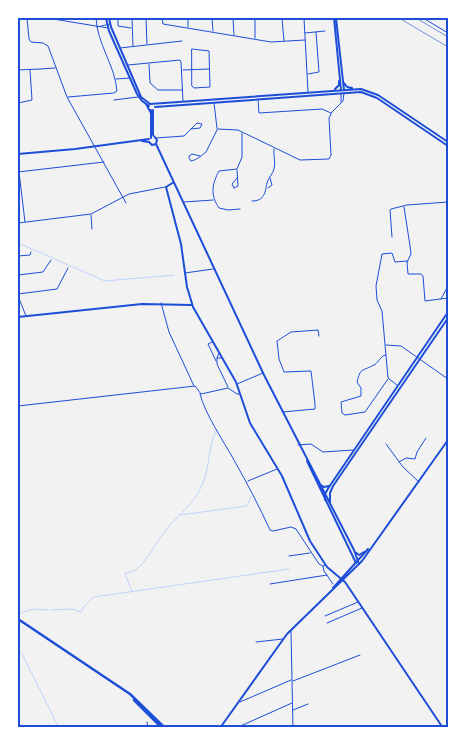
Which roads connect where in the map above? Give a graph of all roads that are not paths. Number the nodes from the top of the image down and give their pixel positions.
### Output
1 (27, 18) edge
2 (47, 18) edge
3 (96, 18) edge
4 (107, 18) edge
5 (118, 18) edge
6 (132, 18) edge
7 (146, 18) edge
8 (162, 18) edge
9 (188, 18) edge
10 (212, 18) edge
11 (233, 18) edge
12 (255, 18) edge
13 (282, 18) edge
14 (304, 18) edge
15 (335, 18) edge
16 (423, 18) edge
17 (109, 26) junction
18 (96, 27) junction
19 (188, 28) junction
20 (132, 29) junction
21 (213, 32) junction
22 (316, 32) junction
23 (325, 32) dead end
24 (305, 33) junction
25 (448, 33) edge
26 (234, 36) junction
27 (256, 39) junction
28 (305, 40) junction
29 (182, 41) dead end
30 (284, 41) junction
31 (147, 45) junction
32 (133, 46) junction
33 (120, 48) junction
34 (149, 63) junction
35 (127, 66) junction
36 (56, 68) junction
37 (210, 69) junction
38 (18, 70) edge
39 (30, 70) junction
40 (182, 70) junction
41 (192, 70) junction
42 (307, 74) junction
43 (339, 76) junction
44 (130, 78) junction
45 (116, 79) junction
46 (343, 81) junction
47 (357, 89) junction
48 (182, 90) junction
49 (327, 91) junction
50 (342, 91) junction
51 (308, 94) junction
52 (67, 97) junction
53 (139, 97) junction
54 (258, 99) junction
55 (114, 100) dead end
56 (214, 100) junction
57 (183, 101) junction
58 (18, 103) edge
59 (148, 104) junction
60 (160, 105) junction
61 (154, 108) junction
62 (332, 113) junction
63 (152, 115) junction
64 (191, 129) dead end
65 (217, 129) junction
66 (242, 132) junction
67 (154, 140) junction
68 (448, 144) edge
69 (95, 147) junction
70 (274, 148) junction
71 (18, 154) edge
72 (200, 156) dead end
73 (104, 162) junction
74 (237, 169) junction
75 (18, 172) edge
76 (237, 177) dead end
77 (270, 177) junction
78 (174, 182) junction
79 (166, 187) junction
80 (268, 187) junction
81 (123, 196) junction
82 (213, 200) junction
83 (183, 202) junction
84 (252, 202) dead end
85 (448, 202) edge
86 (126, 203) dead end
87 (404, 207) junction
88 (240, 209) dead end
89 (390, 210) junction
90 (386, 213) dead end
91 (90, 214) junction
92 (25, 222) junction
93 (18, 223) edge
94 (92, 229) dead end
95 (392, 237) dead end
96 (31, 252) dead end
97 (18, 256) edge
98 (50, 260) dead end
99 (408, 261) junction
100 (68, 268) dead end
101 (214, 269) junction
102 (185, 273) junction
103 (18, 275) edge
104 (448, 286) edge
105 (18, 295) edge
106 (440, 299) junction
107 (448, 299) edge
108 (161, 303) junction
109 (192, 305) junction
110 (448, 312) edge
111 (26, 316) junction
112 (18, 317) edge
113 (448, 318) edge
114 (318, 336) dead end
115 (213, 342) junction
116 (385, 345) junction
117 (219, 353) junction
118 (213, 355) junction
119 (386, 355) junction
120 (217, 357) junction
121 (222, 358) junction
122 (419, 358) junction
123 (217, 364) junction
124 (263, 373) junction
125 (388, 379) junction
126 (448, 379) edge
127 (237, 385) junction
128 (195, 386) junction
129 (398, 386) junction
130 (228, 388) junction
131 (200, 393) junction
132 (240, 394) junction
133 (18, 406) edge
134 (282, 412) junction
135 (426, 438) dead end
136 (448, 440) edge
137 (386, 444) dead end
138 (298, 445) junction
139 (349, 450) junction
140 (355, 450) junction
141 (351, 455) junction
142 (306, 459) junction
143 (399, 462) junction
144 (277, 469) junction
145 (248, 481) dead end
146 (319, 482) junction
147 (419, 482) junction
148 (332, 486) junction
149 (319, 488) junction
150 (325, 493) junction
151 (325, 500) junction
152 (330, 504) junction
153 (372, 546) junction
154 (354, 550) junction
155 (366, 551) junction
156 (311, 552) junction
157 (289, 556) dead end
158 (358, 563) junction
159 (324, 566) junction
160 (327, 575) junction
161 (336, 575) junction
162 (342, 579) junction
163 (338, 582) junction
164 (270, 584) dead end
165 (333, 584) dead end
166 (330, 592) junction
167 (358, 602) junction
168 (362, 608) junction
169 (325, 616) dead end
170 (18, 619) edge
171 (327, 623) dead end
172 (291, 630) junction
173 (283, 639) junction
174 (256, 642) dead end
175 (360, 655) dead end
176 (292, 681) junction
177 (126, 692) junction
178 (238, 701) junction
179 (292, 703) junction
180 (308, 704) dead end
181 (293, 710) junction
182 (147, 722) dead end
183 (148, 728) edge
184 (162, 728) edge
185 (165, 728) edge
186 (220, 728) edge
187 (236, 728) edge
188 (293, 728) edge
189 (443, 728) edge

1 - 36 street
2 - 18 street
3 - 18 street
4 - 17 street
5 - 20 street
6 - 20 street
7 - 31 street
8 - 19 street
9 - 19 street
10 - 21 street
11 - 26 street
12 - 27 street
13 - 30 street
14 - 24 street
15 - 43 street
15 - 46 street
16 - 25 street
17 - 18 street
17 - 33 street
17 - 44 street
18 - 45 street
19 - 21 street
20 - 32 street
21 - 26 street
22 - 23 street
22 - 24 street
22 - 42 street
24 - 28 street
26 - 27 street
27 - 30 street
28 - 30 street
28 - 42 street
29 - 31 street
31 - 32 street
32 - 33 street
33 - 35 street
34 - 35 street
34 - 40 street
34 - 48 street
35 - 59 street
36 - 39 street
36 - 52 street
37 - 41 street
37 - 41 street
37 - 41 street
38 - 39 street
39 - 58 street
40 - 41 street
40 - 48 street
42 - 51 street
43 - 49 street
43 - 50 street
44 - 45 street
44 - 53 street
45 - 52 street
46 - 47 street
46 - 50 street
47 - 50 street
47 - 68 street
48 - 57 street
49 - 50 street
49 - 51 street
50 - 51 street
50 - 62 street
50 - 68 street
51 - 54 street
51 - 56 street
52 - 69 street
53 - 55 street
53 - 59 street
54 - 56 street
54 - 62 street
56 - 57 street
56 - 60 street
56 - 65 street
57 - 60 street
59 - 60 street
59 - 61 street
59 - 61 street
59 - 63 street
60 - 61 street
60 - 63 street
61 - 63 street
62 - 70 street
63 - 67 street
64 - 67 street
65 - 66 street
65 - 72 street
66 - 70 street
66 - 74 street
67 - 69 street
67 - 78 street
69 - 71 street
69 - 73 street
70 - 77 street
73 - 75 street
73 - 81 street
74 - 76 street
74 - 82 street
75 - 92 street
77 - 80 street
77 - 80 street
78 - 79 street
78 - 83 street
79 - 81 street
79 - 102 street
80 - 84 street
81 - 86 street
81 - 91 street
82 - 83 street
82 - 88 street
83 - 101 street
85 - 87 street
87 - 89 street
87 - 99 street
89 - 90 street
89 - 95 street
91 - 92 street
91 - 94 street
92 - 93 street
96 - 97 street
98 - 103 street
99 - 106 street
99 - 116 street
100 - 105 street
101 - 102 street
101 - 124 street
102 - 109 street
104 - 106 street
105 - 111 street
106 - 107 street
108 - 109 street
108 - 111 street
108 - 128 street
109 - 115 street
110 - 122 street
111 - 112 street
113 - 122 street
114 - 134 street
115 - 117 street
115 - 118 street
116 - 119 street
116 - 122 street
117 - 120 street
117 - 121 street
118 - 120 street
118 - 123 street
119 - 125 street
119 - 125 street
120 - 121 street
120 - 123 street
121 - 127 street
122 - 126 street
122 - 129 street
122 - 148 street
123 - 130 street
124 - 127 street
124 - 134 street
125 - 129 street
127 - 132 street
128 - 131 street
128 - 133 street
129 - 140 street
130 - 131 street
130 - 132 street
131 - 156 street
132 - 144 street
134 - 138 street
135 - 143 street
136 - 147 street
137 - 143 street
138 - 139 street
138 - 142 street
139 - 140 street
139 - 141 street
140 - 141 street
141 - 148 street
142 - 146 street
142 - 149 street
143 - 147 street
144 - 145 street
144 - 159 street
146 - 148 street
146 - 150 street
147 - 153 street
148 - 150 street
148 - 152 street
149 - 150 street
149 - 151 street
150 - 151 street
150 - 152 street
151 - 158 street
152 - 154 street
153 - 155 street
153 - 158 street
154 - 155 street
154 - 158 street
155 - 158 street
156 - 157 street
156 - 159 street
158 - 162 street
159 - 160 street
159 - 161 street
160 - 164 street
160 - 165 street
161 - 162 street
161 - 163 street
162 - 163 street
162 - 166 street
162 - 167 street
163 - 166 street
166 - 172 street
167 - 168 street
167 - 169 street
168 - 171 street
168 - 189 street
170 - 177 main road
172 - 173 street
172 - 176 street
173 - 174 street
173 - 178 street
175 - 176 street
176 - 178 street
176 - 179 street
177 - 184 main road
177 - 185 main road
178 - 186 street
179 - 181 street
179 - 187 street
180 - 181 street
181 - 188 street
182 - 183 street

